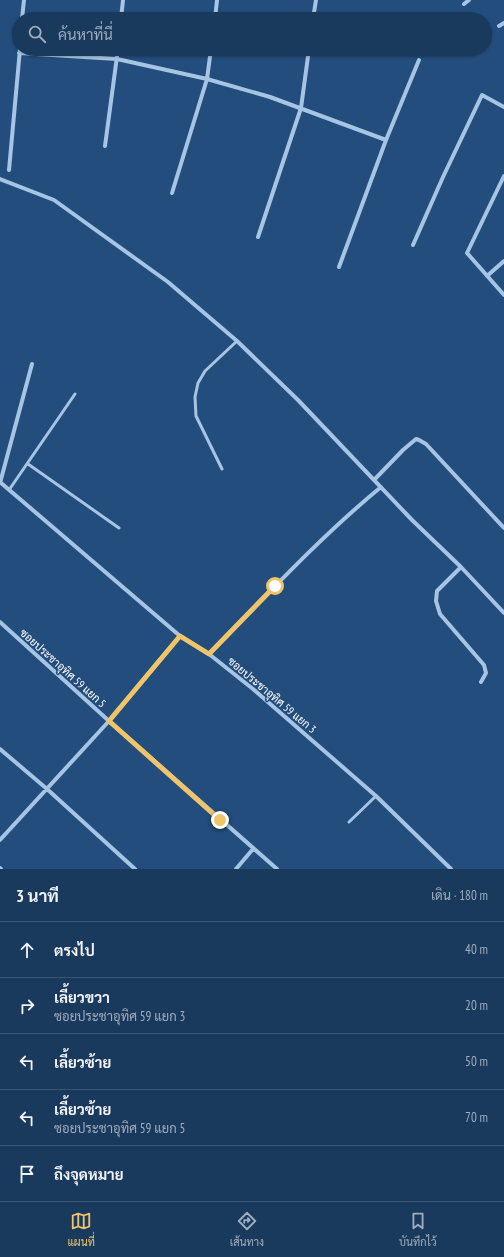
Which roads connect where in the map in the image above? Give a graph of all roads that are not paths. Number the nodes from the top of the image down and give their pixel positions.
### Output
1 (24, 0) edge
2 (123, 0) edge
3 (217, 0) edge
4 (316, 0) edge
5 (469, 0) edge
6 (464, 4) dead end
7 (23, 12) edge
8 (122, 12) edge
9 (215, 12) edge
10 (314, 12) edge
11 (504, 23) edge
12 (499, 26) dead end
13 (19, 56) edge
14 (80, 56) edge
15 (117, 56) edge
16 (210, 56) edge
17 (308, 56) edge
18 (117, 59) junction
19 (419, 60) dead end
20 (207, 79) junction
21 (504, 107) edge
22 (302, 108) junction
23 (386, 140) junction
24 (105, 146) dead end
25 (9, 170) dead end
26 (504, 176) edge
27 (0, 179) edge
28 (172, 193) dead end
29 (258, 237) dead end
30 (413, 245) dead end
31 (504, 261) edge
32 (339, 267) dead end
33 (486, 276) junction
34 (504, 295) edge
35 (237, 341) junction
36 (32, 364) dead end
37 (75, 394) dead end
38 (28, 464) junction
39 (222, 469) dead end
40 (374, 480) junction
41 (0, 483) edge
42 (381, 487) junction
43 (9, 490) junction
44 (119, 528) dead end
45 (504, 528) edge
46 (461, 567) junction
47 (504, 605) edge
48 (500, 609) junction
49 (504, 613) edge
50 (0, 622) edge
51 (180, 636) junction
52 (209, 654) junction
53 (481, 682) dead end
54 (109, 721) junction
55 (0, 750) edge
56 (47, 789) junction
57 (376, 796) junction
58 (349, 822) dead end
59 (0, 840) edge
60 (254, 849) junction
61 (135, 869) edge
62 (236, 869) edge
63 (277, 869) edge
64 (451, 869) edge

1 - 7 street
2 - 8 street
3 - 9 street
4 - 10 street
5 - 6 street
11 - 12 street
13 - 25 street
14 - 18 street
15 - 18 street
16 - 20 street
17 - 22 street
18 - 20 street
18 - 24 street
19 - 23 street
20 - 22 street
20 - 28 street
21 - 30 street
22 - 23 street
22 - 29 street
23 - 32 street
26 - 33 street
27 - 35 street
31 - 33 street
33 - 34 street
35 - 39 lane
35 - 40 street
36 - 41 street
37 - 38 lane
38 - 43 lane
38 - 44 lane
40 - 42 street
40 - 45 street
41 - 43 street, ซอยประชาอุทิศ 59 แยก 3
42 - 46 street
42 - 52 street
43 - 51 street, ซอยประชาอุทิศ 59 แยก 3
46 - 48 street
46 - 53 street
47 - 48 street
48 - 49 street
50 - 54 street, ซอยประชาอุทิศ 59 แยก 5
51 - 52 street, ซอยประชาอุทิศ 59 แยก 3
51 - 54 street
52 - 57 street, ซอยประชาอุทิศ 59 แยก 3
54 - 56 street
54 - 60 street, ซอยประชาอุทิศ 59 แยก 5
55 - 56 street
56 - 59 street
56 - 61 street
57 - 58 lane
57 - 64 street, ซอยประชาอุทิศ 59 แยก 3
60 - 62 street
60 - 63 street, ซอยประชาอุทิศ 59 แยก 5

